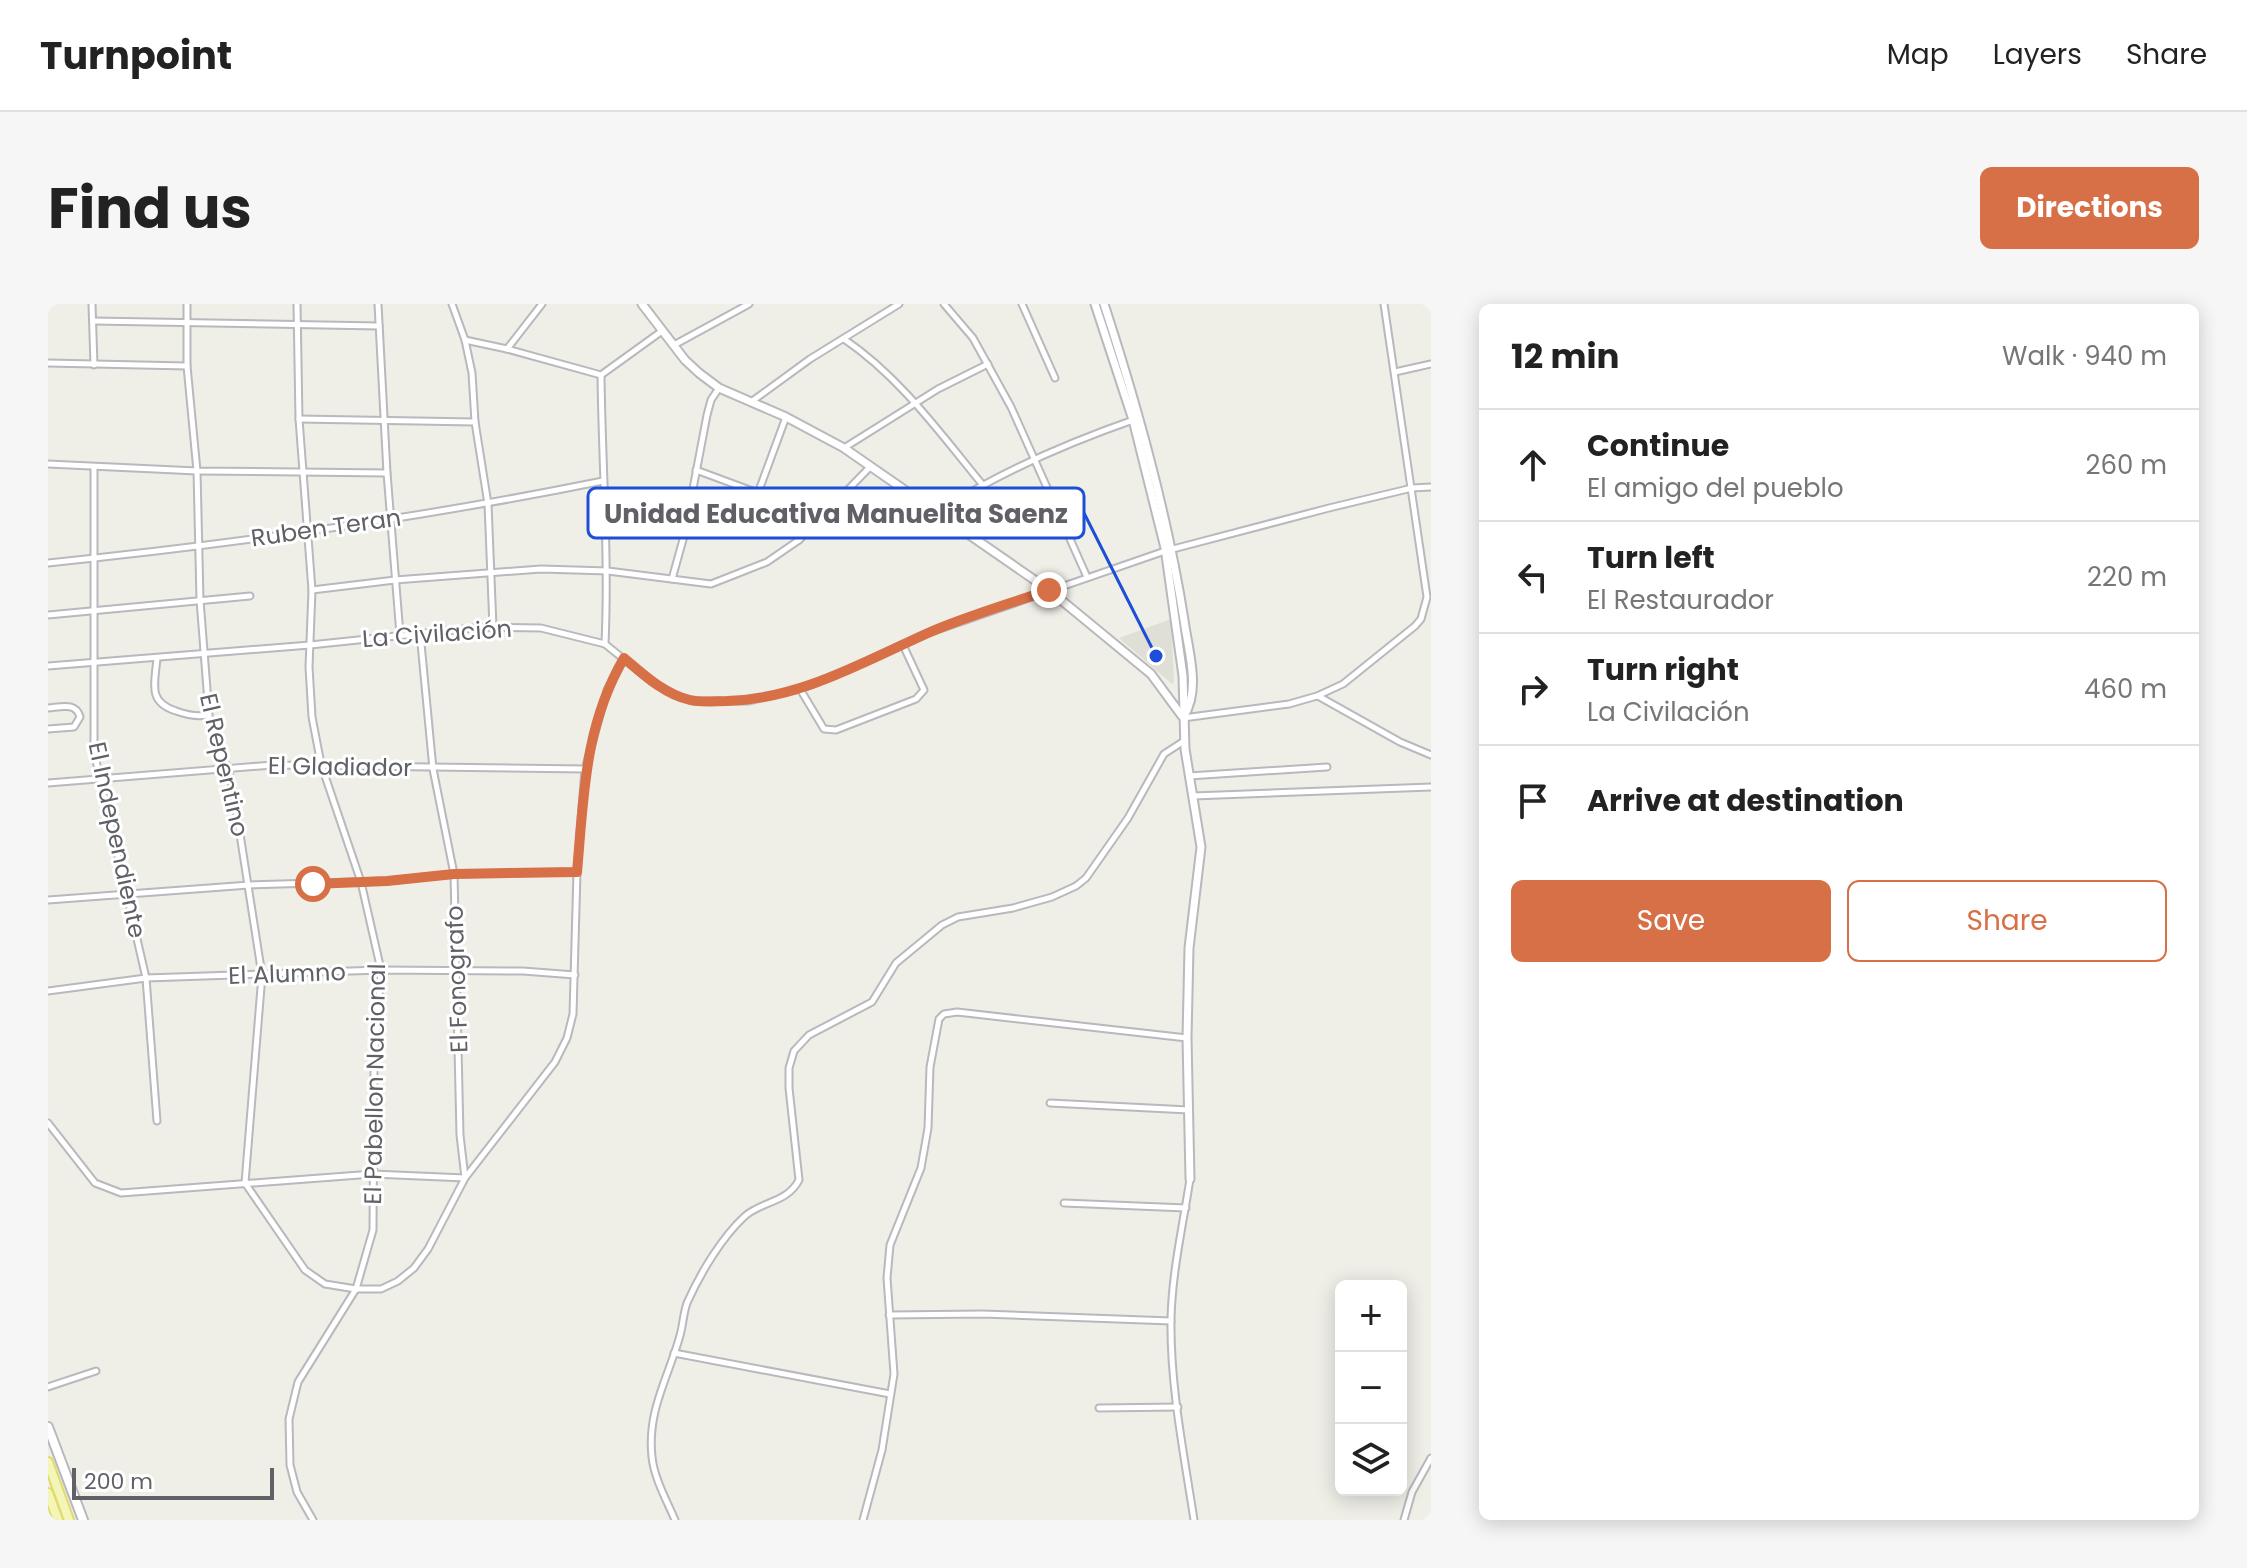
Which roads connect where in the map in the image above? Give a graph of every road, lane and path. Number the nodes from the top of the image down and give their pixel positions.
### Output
1 (92, 304) edge
2 (187, 304) edge
3 (297, 304) edge
4 (378, 304) edge
5 (452, 304) edge
6 (542, 304) edge
7 (642, 304) edge
8 (749, 304) edge
9 (899, 304) edge
10 (944, 304) edge
11 (1022, 304) edge
12 (1095, 304) edge
13 (1104, 304) edge
14 (1384, 304) edge
15 (93, 321) junction
16 (188, 324) junction
17 (296, 324) junction
18 (380, 326) junction
19 (662, 331) junction
20 (844, 339) junction
21 (465, 340) junction
22 (673, 345) junction
23 (507, 349) junction
24 (48, 363) edge
25 (988, 364) junction
26 (1431, 364) edge
27 (94, 365) junction
28 (187, 366) junction
29 (1395, 372) junction
30 (601, 375) junction
31 (1055, 378) dead end
32 (719, 388) junction
33 (751, 402) junction
34 (915, 404) junction
35 (786, 417) junction
36 (299, 419) junction
37 (1137, 419) junction
38 (384, 420) junction
39 (475, 422) junction
40 (844, 448) junction
41 (1033, 460) junction
42 (48, 464) edge
43 (94, 467) junction
44 (870, 467) junction
45 (696, 470) junction
46 (197, 471) junction
47 (304, 472) junction
48 (387, 473) junction
49 (603, 481) junction
50 (982, 484) junction
51 (1431, 487) edge
52 (1412, 488) junction
53 (758, 493) junction
54 (488, 504) junction
55 (938, 512) junction
56 (391, 518) junction
57 (309, 532) junction
58 (799, 540) junction
59 (198, 545) junction
60 (1169, 550) junction
61 (95, 558) junction
62 (48, 563) edge
63 (608, 571) junction
64 (491, 572) junction
65 (1087, 577) junction
66 (672, 579) junction
67 (395, 580) junction
68 (312, 590) junction
69 (1049, 590) junction
70 (250, 596) dead end
71 (200, 600) junction
72 (96, 609) junction
73 (48, 615) edge
74 (493, 627) junction
75 (420, 633) junction
76 (400, 635) junction
77 (605, 644) junction
78 (310, 645) junction
79 (903, 645) junction
80 (204, 654) junction
81 (157, 658) junction
82 (624, 658) junction
83 (95, 662) junction
84 (48, 666) edge
85 (800, 689) junction
86 (1317, 696) junction
87 (48, 708) edge
88 (209, 715) junction
89 (1183, 718) junction
90 (48, 729) edge
91 (1184, 741) junction
92 (1431, 755) edge
93 (321, 764) junction
94 (228, 767) junction
95 (1327, 767) dead end
96 (433, 769) junction
97 (585, 769) junction
98 (1189, 776) junction
99 (99, 780) junction
100 (48, 783) edge
101 (1431, 787) edge
102 (1193, 796) junction
103 (577, 872) junction
104 (454, 874) junction
105 (361, 882) junction
106 (249, 885) junction
107 (127, 894) junction
108 (48, 900) edge
109 (381, 970) junction
110 (456, 970) junction
111 (262, 975) junction
112 (575, 975) junction
113 (146, 978) junction
114 (48, 991) edge
115 (1187, 1038) junction
116 (1050, 1103) dead end
117 (1189, 1110) junction
118 (157, 1121) dead end
119 (48, 1123) edge
120 (373, 1174) junction
121 (465, 1178) junction
122 (1190, 1179) joint
123 (245, 1183) junction
124 (1064, 1203) dead end
125 (1186, 1208) junction
126 (356, 1289) junction
127 (889, 1315) junction
128 (1171, 1321) junction
129 (674, 1353) junction
130 (96, 1371) dead end
131 (48, 1387) edge
132 (890, 1394) junction
133 (1178, 1407) junction
134 (1099, 1408) dead end
135 (48, 1427) edge
136 (1431, 1458) edge
137 (48, 1462) edge
138 (48, 1493) edge
139 (58, 1520) edge
140 (69, 1520) edge
141 (83, 1520) edge
142 (313, 1520) edge
143 (675, 1520) edge
144 (863, 1520) edge
145 (1194, 1520) edge
146 (1404, 1520) edge

1 - 15 street
2 - 16 street, El Repentino
3 - 17 street, El Pabellon Nacional
4 - 18 street
5 - 21 street
6 - 23 street
7 - 19 street
8 - 22 street
9 - 20 street
10 - 25 street
11 - 31 street
12 - 37 street
13 - 37 street
14 - 29 street
15 - 16 street
15 - 27 street
16 - 17 street
16 - 28 street, El Repentino
17 - 18 street
17 - 36 street, El Pabellon Nacional
18 - 38 street
19 - 22 street
19 - 30 street
20 - 33 street
20 - 34 street
21 - 23 street
21 - 39 street
22 - 32 street
23 - 30 street
24 - 27 street
25 - 34 street
25 - 41 street
26 - 29 street
27 - 28 street
28 - 46 street, El Repentino
29 - 52 street
30 - 49 street
32 - 33 street
32 - 45 street
33 - 35 street
34 - 40 street
34 - 50 street
35 - 40 street
35 - 53 street
36 - 38 street
36 - 47 street, El Pabellon Nacional
37 - 41 street
37 - 60 street
38 - 39 street
38 - 48 street
39 - 54 street
40 - 44 street
41 - 50 street
41 - 65 street
42 - 43 street
43 - 46 street
43 - 61 street, El Independiente
44 - 55 street
44 - 58 street
45 - 53 street
45 - 66 street
46 - 47 street
46 - 59 street, El Repentino
47 - 48 street
47 - 57 street, El Pabellon Nacional
48 - 56 street
49 - 54 street, Ruben Teran
49 - 63 street
50 - 55 street
51 - 52 street, La Civilación
52 - 60 street, La Civilación
52 - 86 street
53 - 58 street
54 - 56 street, Ruben Teran
54 - 64 street
55 - 69 street
56 - 57 street, Ruben Teran
56 - 67 street
57 - 59 street, Ruben Teran
57 - 68 street, El Pabellon Nacional
58 - 66 street
59 - 61 street, Ruben Teran
59 - 71 street, El Repentino
60 - 65 street, La Civilación
60 - 89 street
61 - 62 street, Ruben Teran
61 - 72 street, El Independiente
63 - 64 street
63 - 66 street
63 - 77 street
64 - 67 street
64 - 74 street
65 - 69 street, La Civilación
67 - 68 street
67 - 76 street
68 - 78 street, El Pabellon Nacional
69 - 79 street, La Civilación
69 - 89 street
70 - 71 street
71 - 72 street
71 - 80 street, El Repentino
72 - 73 street
72 - 83 street, El Independiente
74 - 75 street, La Civilación
74 - 77 street, La Civilación
75 - 76 street, La Civilación
75 - 96 street, El Fonografo
76 - 78 street, La Civilación
77 - 82 street, La Civilación
78 - 80 street, La Civilación
78 - 93 street, El Pabellon Nacional
79 - 85 street, La Civilación
79 - 85 street
80 - 81 street, La Civilación
80 - 88 street, El Repentino
81 - 83 street, La Civilación
81 - 88 street
82 - 85 street, La Civilación
82 - 97 street
83 - 84 street, La Civilación
83 - 99 street, El Independiente
86 - 89 street
86 - 92 street
87 - 90 street
88 - 94 street, El Repentino
89 - 91 street
91 - 98 street
91 - 129 street
93 - 94 street, El Gladiador
93 - 96 street, El Gladiador
93 - 105 street, El Pabellon Nacional
94 - 99 street, El Gladiador
94 - 106 street, El Repentino
95 - 98 street
96 - 97 street, El Gladiador
96 - 104 street, El Fonografo
97 - 103 street
98 - 102 street
99 - 100 street, El Gladiador
99 - 107 street, El Independiente
101 - 102 street
102 - 115 street
103 - 104 street
103 - 112 street
104 - 105 street
104 - 110 street, El Fonografo
105 - 106 street
105 - 109 street, El Pabellon Nacional
106 - 107 street
106 - 111 street, El Repentino
107 - 108 street
107 - 113 street, El Independiente
109 - 110 street, El Alumno
109 - 111 street, El Alumno
109 - 120 street, El Pabellon Nacional
110 - 112 street, El Alumno
110 - 121 street, El Fonografo
111 - 113 street, El Alumno
111 - 123 street, El Repentino
112 - 121 street
113 - 114 street, El Alumno
113 - 118 street, El Independiente
115 - 117 street
115 - 127 street
116 - 117 street
117 - 122 street
119 - 123 street
120 - 121 street
120 - 123 street
120 - 126 street, El Pabellon Nacional
121 - 126 street
122 - 125 street
123 - 126 street
124 - 125 street
125 - 128 street
126 - 142 street, El Pabellon Nacional
127 - 128 street
127 - 132 street
128 - 133 street
129 - 132 street
129 - 143 street
130 - 131 street
132 - 144 street
133 - 134 street
133 - 145 street
135 - 141 main road
136 - 146 street
137 - 140 main road
138 - 139 main road

